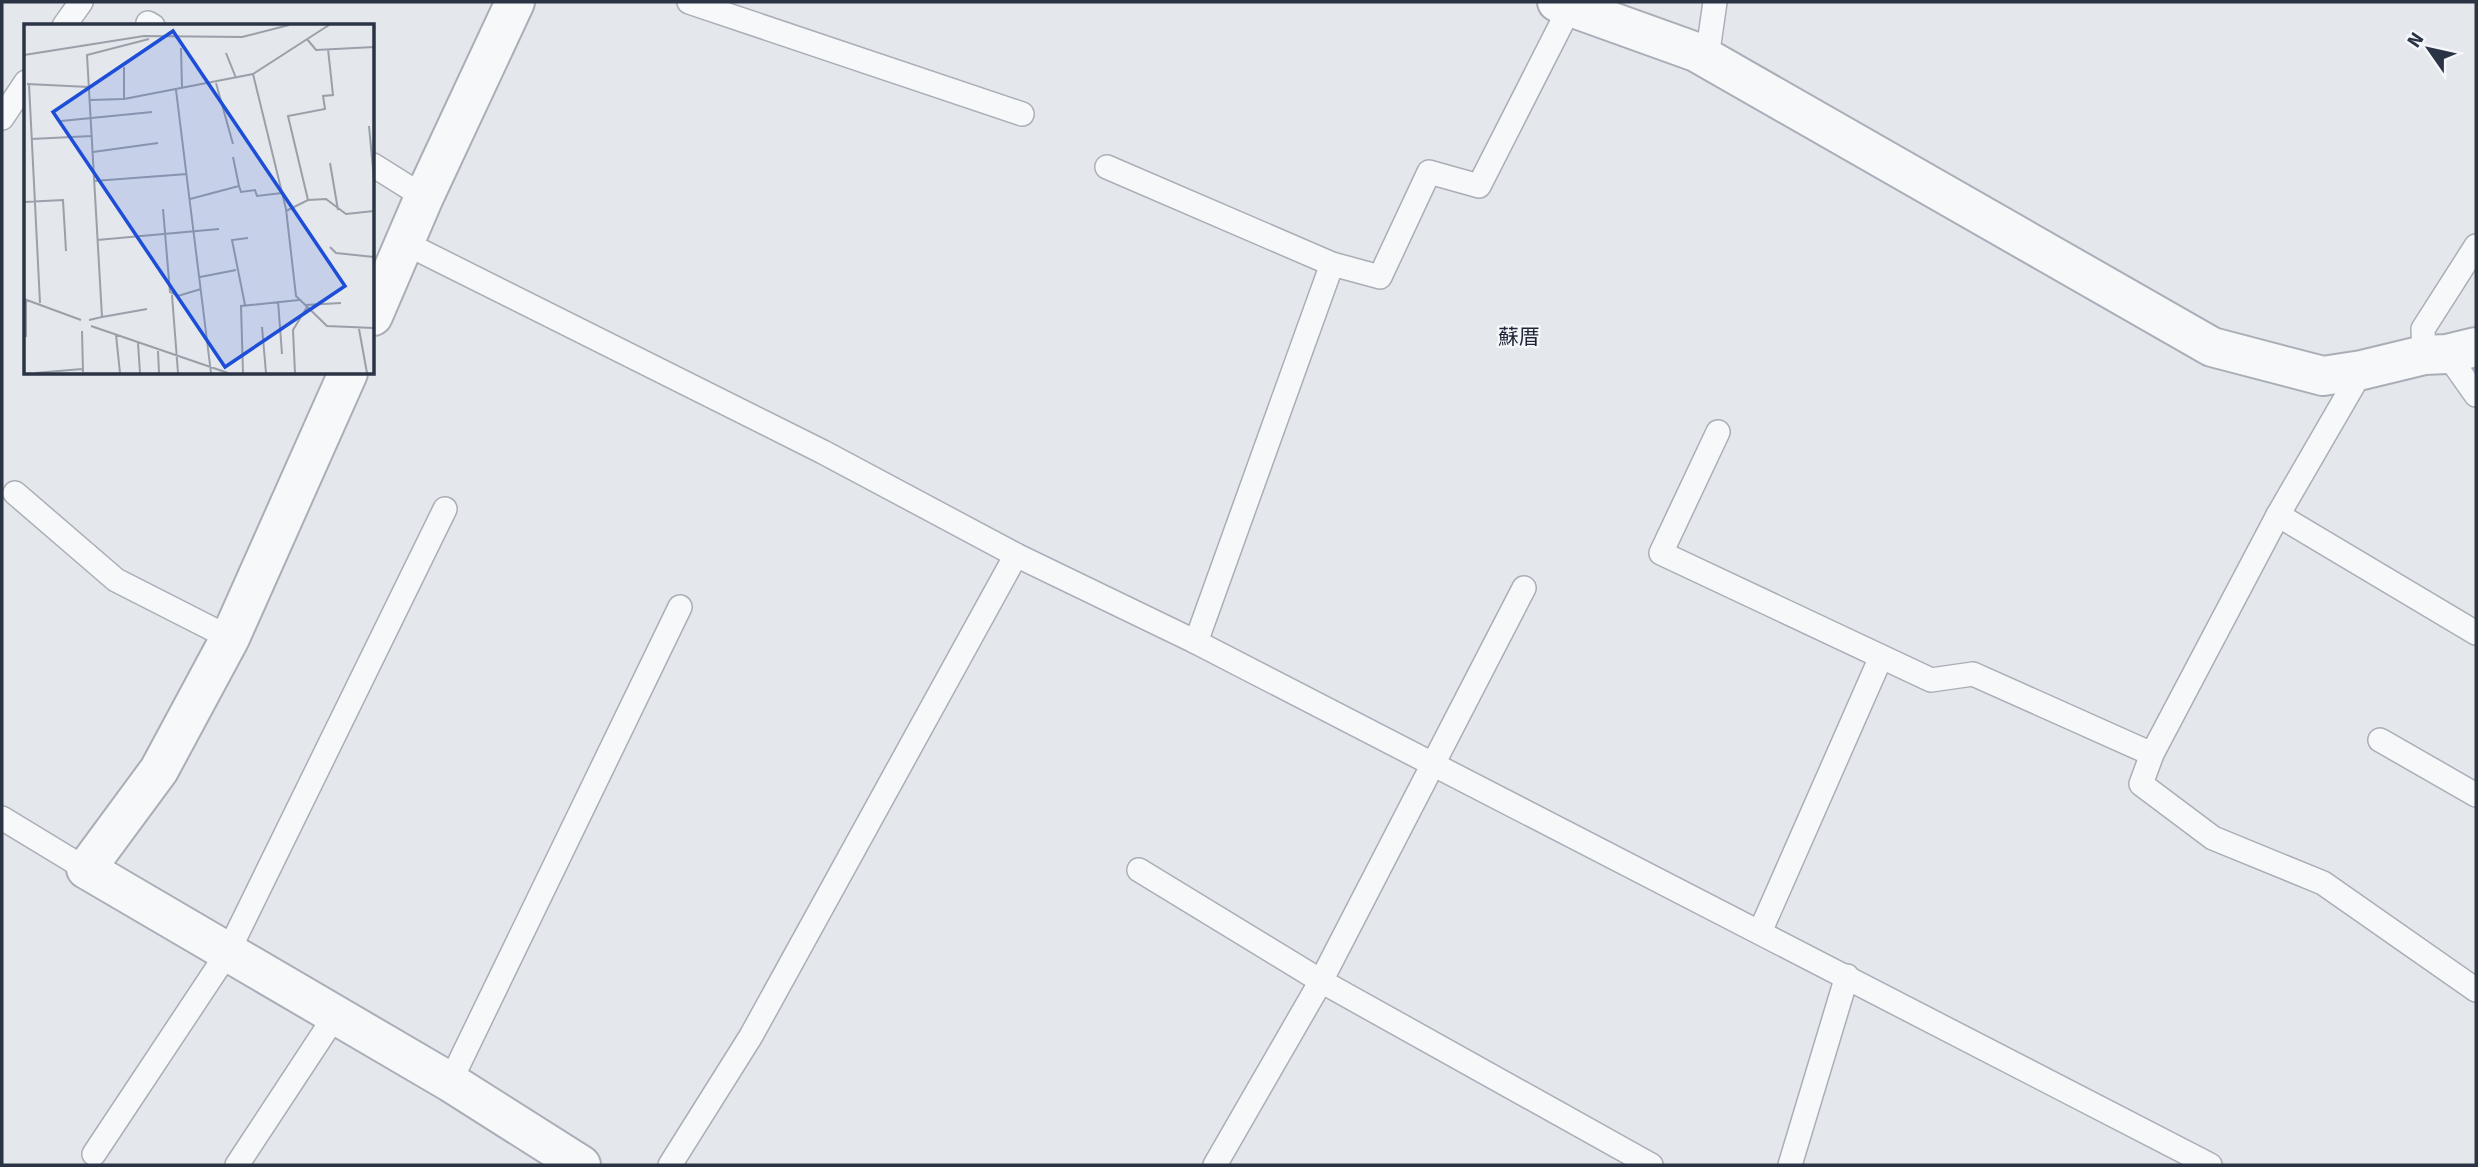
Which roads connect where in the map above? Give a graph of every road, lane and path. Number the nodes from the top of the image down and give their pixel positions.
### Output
1 (80, 2) edge
2 (515, 2) edge
3 (689, 2) edge
4 (1715, 2) edge
5 (1564, 4) edge
6 (65, 24) edge
7 (1707, 58) junction
8 (24, 85) edge
9 (1022, 114) dead end
10 (2, 118) edge
11 (374, 166) edge
12 (1107, 167) dead end
13 (424, 197) junction
14 (405, 243) junction
15 (2476, 246) edge
16 (1332, 264) junction
17 (374, 314) edge
18 (2449, 352) edge
19 (2362, 370) junction
20 (348, 374) edge
21 (2476, 395) edge
22 (1718, 432) dead end
23 (15, 493) dead end
24 (445, 509) dead end
25 (2278, 515) junction
26 (1016, 555) junction
27 (1524, 588) dead end
28 (680, 607) dead end
29 (2476, 633) edge
30 (230, 638) junction
31 (1196, 642) junction
32 (1881, 656) junction
33 (2380, 740) dead end
34 (2152, 754) junction
35 (1434, 764) junction
36 (2476, 795) edge
37 (2, 818) edge
38 (86, 869) junction
39 (1139, 870) dead end
40 (1760, 932) junction
41 (228, 952) junction
42 (1847, 976) junction
43 (1321, 981) junction
44 (2476, 990) edge
45 (335, 1016) junction
46 (450, 1082) junction
47 (94, 1154) dead end
48 (237, 1165) edge
49 (581, 1165) edge
50 (670, 1165) edge
51 (1214, 1165) edge
52 (1651, 1165) edge
53 (1790, 1165) edge
54 (2210, 1165) edge

1 - 6 lane
2 - 13 street
3 - 9 lane
4 - 7 lane
5 - 7 street
5 - 16 lane
7 - 19 street
8 - 10 lane
11 - 13 lane
12 - 16 lane
13 - 14 street
14 - 17 street
14 - 26 lane
15 - 18 lane
16 - 31 lane
18 - 19 street
18 - 21 lane
19 - 25 lane
20 - 30 street
22 - 32 lane
23 - 30 lane
24 - 41 lane
25 - 29 lane
25 - 34 lane
26 - 31 lane
26 - 50 lane
27 - 35 lane
28 - 46 lane
30 - 38 street
31 - 35 lane
32 - 34 lane
32 - 40 lane
33 - 36 lane
34 - 44 lane
35 - 40 lane
35 - 43 lane
37 - 38 lane
38 - 41 street
39 - 43 lane
40 - 42 lane
41 - 45 street
41 - 47 lane
42 - 53 lane
42 - 54 lane
43 - 51 lane
43 - 52 lane
45 - 46 street
45 - 48 lane
46 - 49 street

